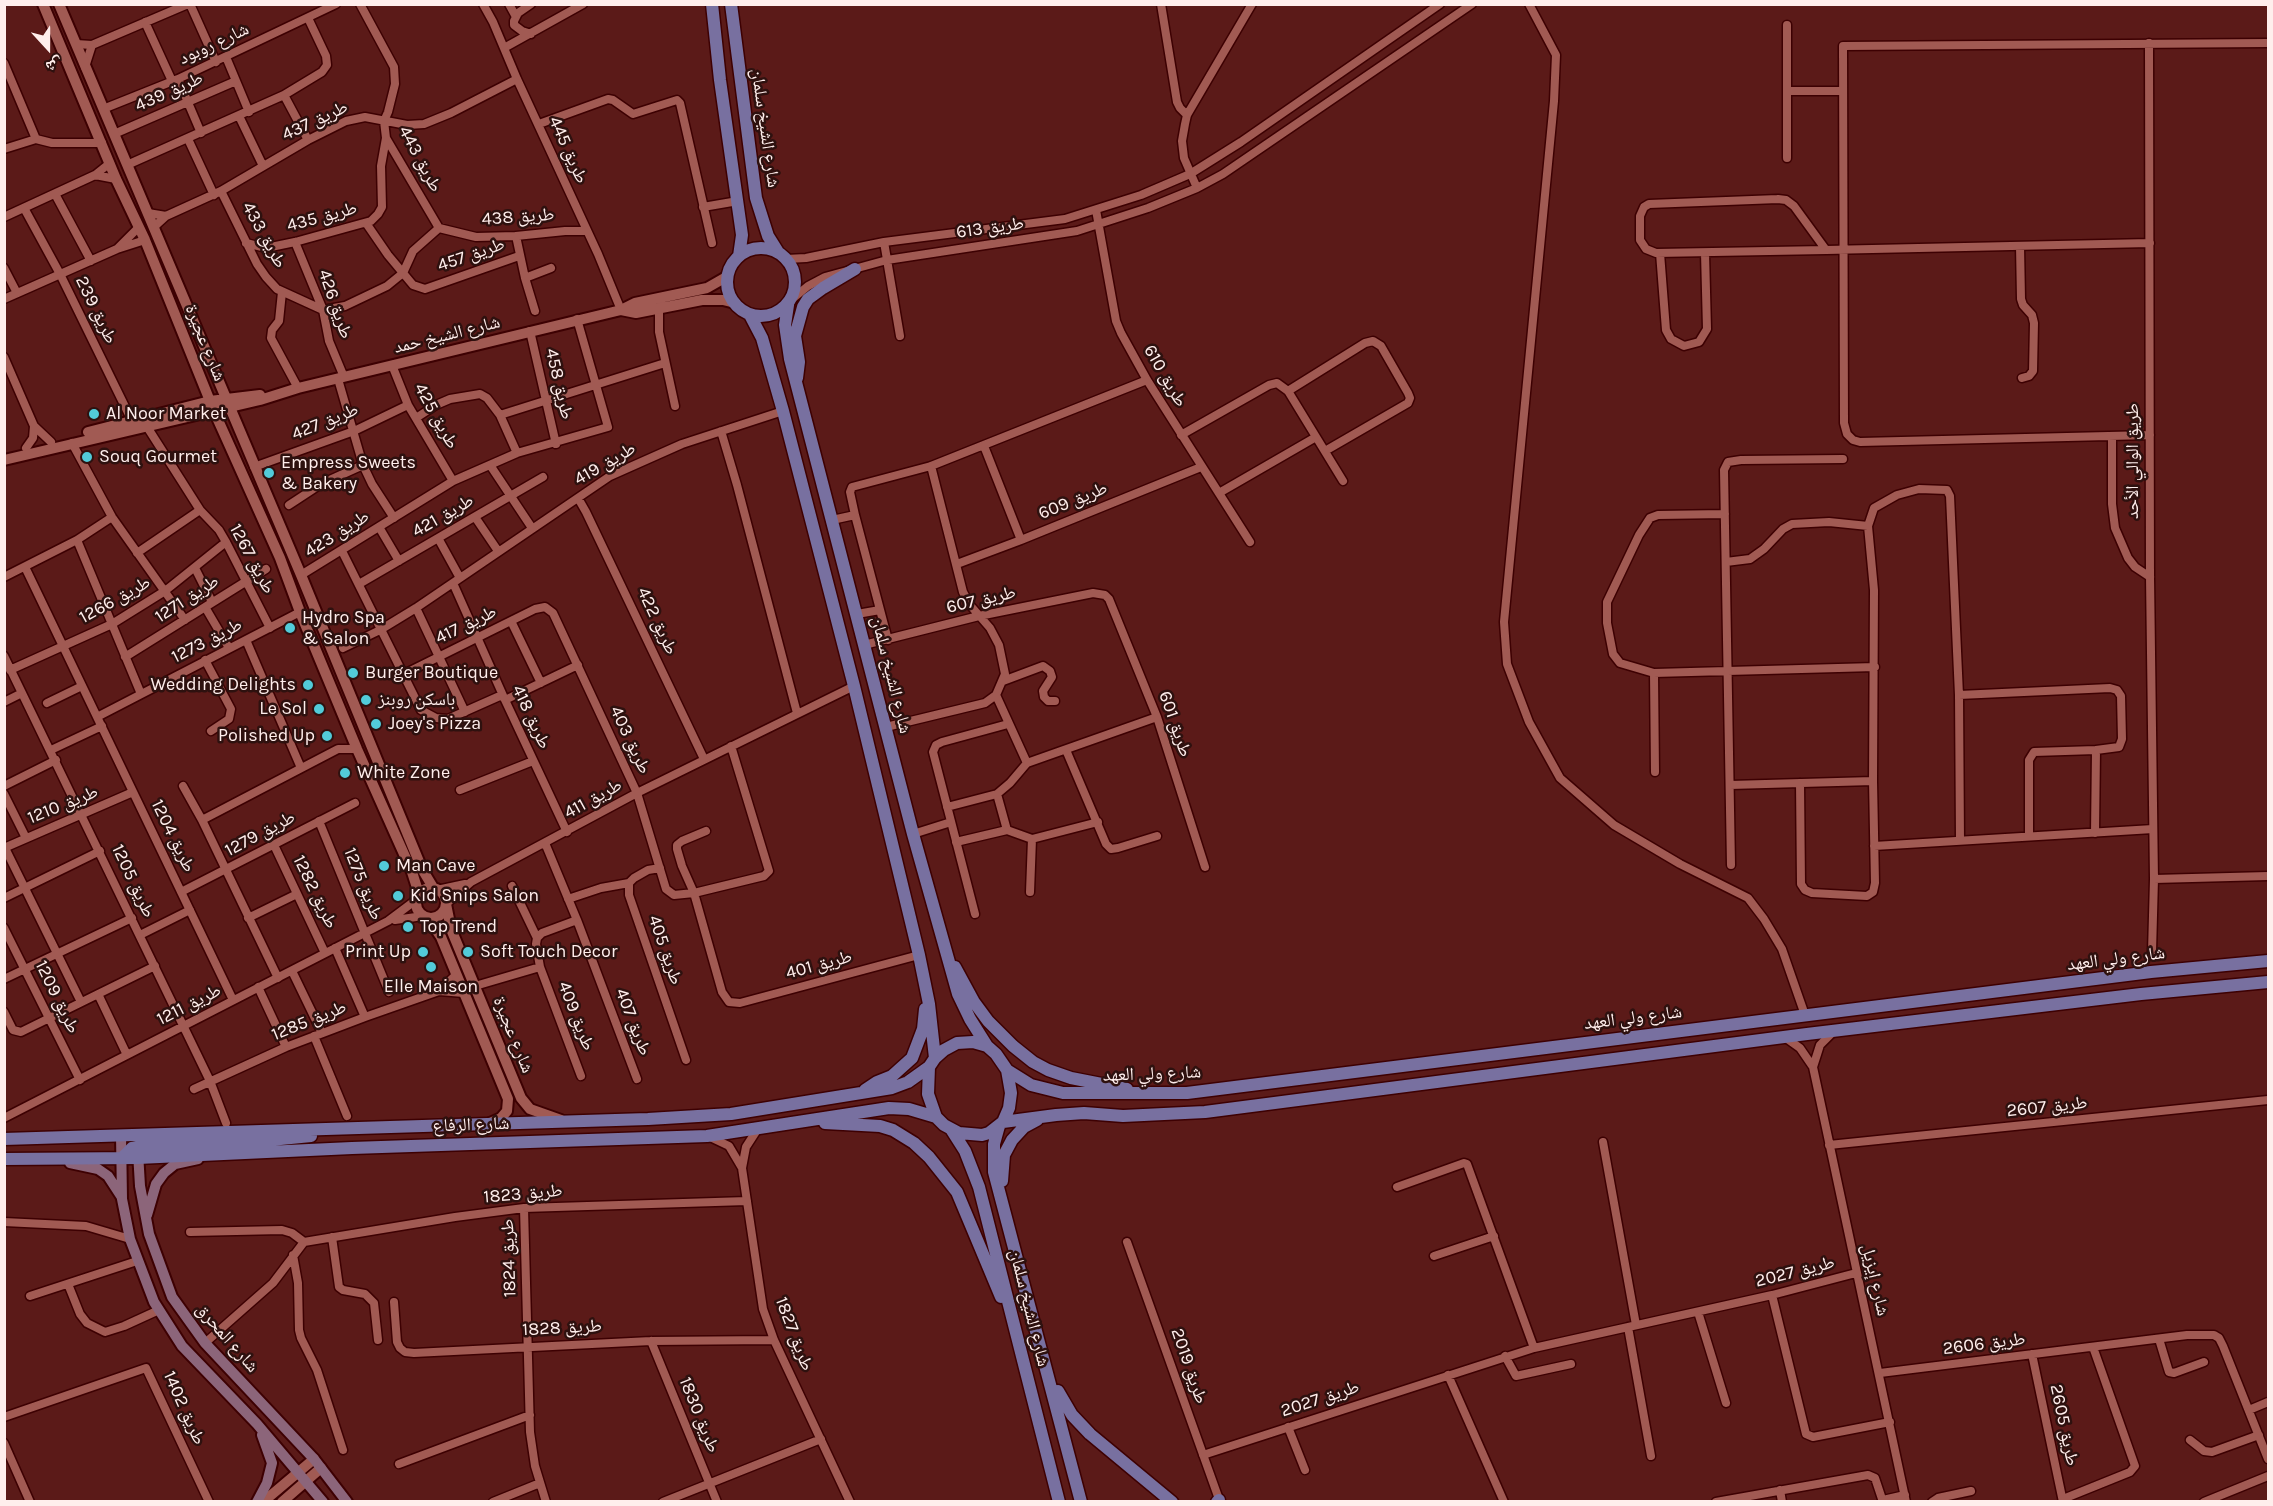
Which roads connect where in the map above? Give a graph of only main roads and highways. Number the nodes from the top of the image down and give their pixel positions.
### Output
1 (712, 4) edge
2 (731, 4) edge
3 (782, 255) junction
4 (740, 256) junction
5 (855, 269) road end
6 (789, 303) junction
7 (750, 315) junction
8 (797, 385) junction
9 (945, 949) junction
10 (2268, 960) edge
11 (2268, 982) edge
12 (926, 990) junction
13 (1805, 1016) junction
14 (1807, 1034) junction
15 (987, 1046) junction
16 (932, 1062) junction
17 (1007, 1070) junction
18 (863, 1091) junction
19 (1149, 1094) junction
20 (1056, 1114) junction
21 (936, 1117) junction
22 (808, 1121) junction
23 (349, 1122) junction
24 (1001, 1124) junction
25 (951, 1129) junction
26 (125, 1136) junction
27 (4, 1139) edge
28 (137, 1152) junction
29 (222, 1155) junction
30 (55, 1158) junction
31 (122, 1158) junction
32 (4, 1159) edge
33 (122, 1199) junction
34 (146, 1218) junction
35 (1006, 1221) junction
36 (1017, 1336) junction
37 (1049, 1376) junction
38 (257, 1424) junction
39 (257, 1502) edge
40 (323, 1502) edge
41 (346, 1502) edge
42 (1059, 1502) edge
43 (1081, 1502) edge
44 (1172, 1502) edge

1 - 4 main road, شارع الشيخ سلمان
2 - 3 main road, شارع الشيخ سلمان
3 - 4 main road
3 - 6 main road
4 - 7 main road
5 - 8 main road
6 - 7 main road
6 - 8 main road, شارع الشيخ سلمان
7 - 12 main road
8 - 9 main road, شارع الشيخ سلمان
9 - 15 main road, شارع الشيخ سلمان
9 - 19 main road
10 - 13 main road, شارع ولي العهد
11 - 14 main road
12 - 16 main road
12 - 18 main road
13 - 14 main road
13 - 19 main road, شارع ولي العهد
14 - 20 main road
15 - 16 main road
15 - 17 main road
16 - 18 main road, شارع الرفاع
16 - 21 main road
17 - 19 main road, شارع ولي العهد
17 - 24 main road
18 - 23 main road, شارع الرفاع
20 - 24 main road
20 - 35 main road
21 - 22 main road, شارع الرفاع
21 - 25 main road
22 - 29 main road, شارع الرفاع
22 - 36 main road
23 - 26 main road, شارع الرفاع
23 - 28 main road
24 - 25 main road
24 - 35 main road, شارع الشيخ سلمان
25 - 36 main road, شارع الشيخ سلمان
26 - 27 main road, شارع الرفاع
26 - 28 main road
26 - 31 main road, شارع المحرق
28 - 29 main road, شارع الرفاع
28 - 31 main road, شارع الرفاع
28 - 34 main road, شارع المحرق
29 - 34 main road
30 - 31 main road, شارع الرفاع
30 - 32 main road, شارع الرفاع
30 - 33 main road
31 - 33 main road, شارع المحرق
33 - 38 main road, شارع المحرق
34 - 41 main road, شارع المحرق
35 - 37 main road, شارع الشيخ سلمان
36 - 42 main road, شارع الشيخ سلمان
37 - 43 main road, شارع الشيخ سلمان
37 - 44 main road
38 - 39 main road
38 - 40 main road, شارع المحرق

